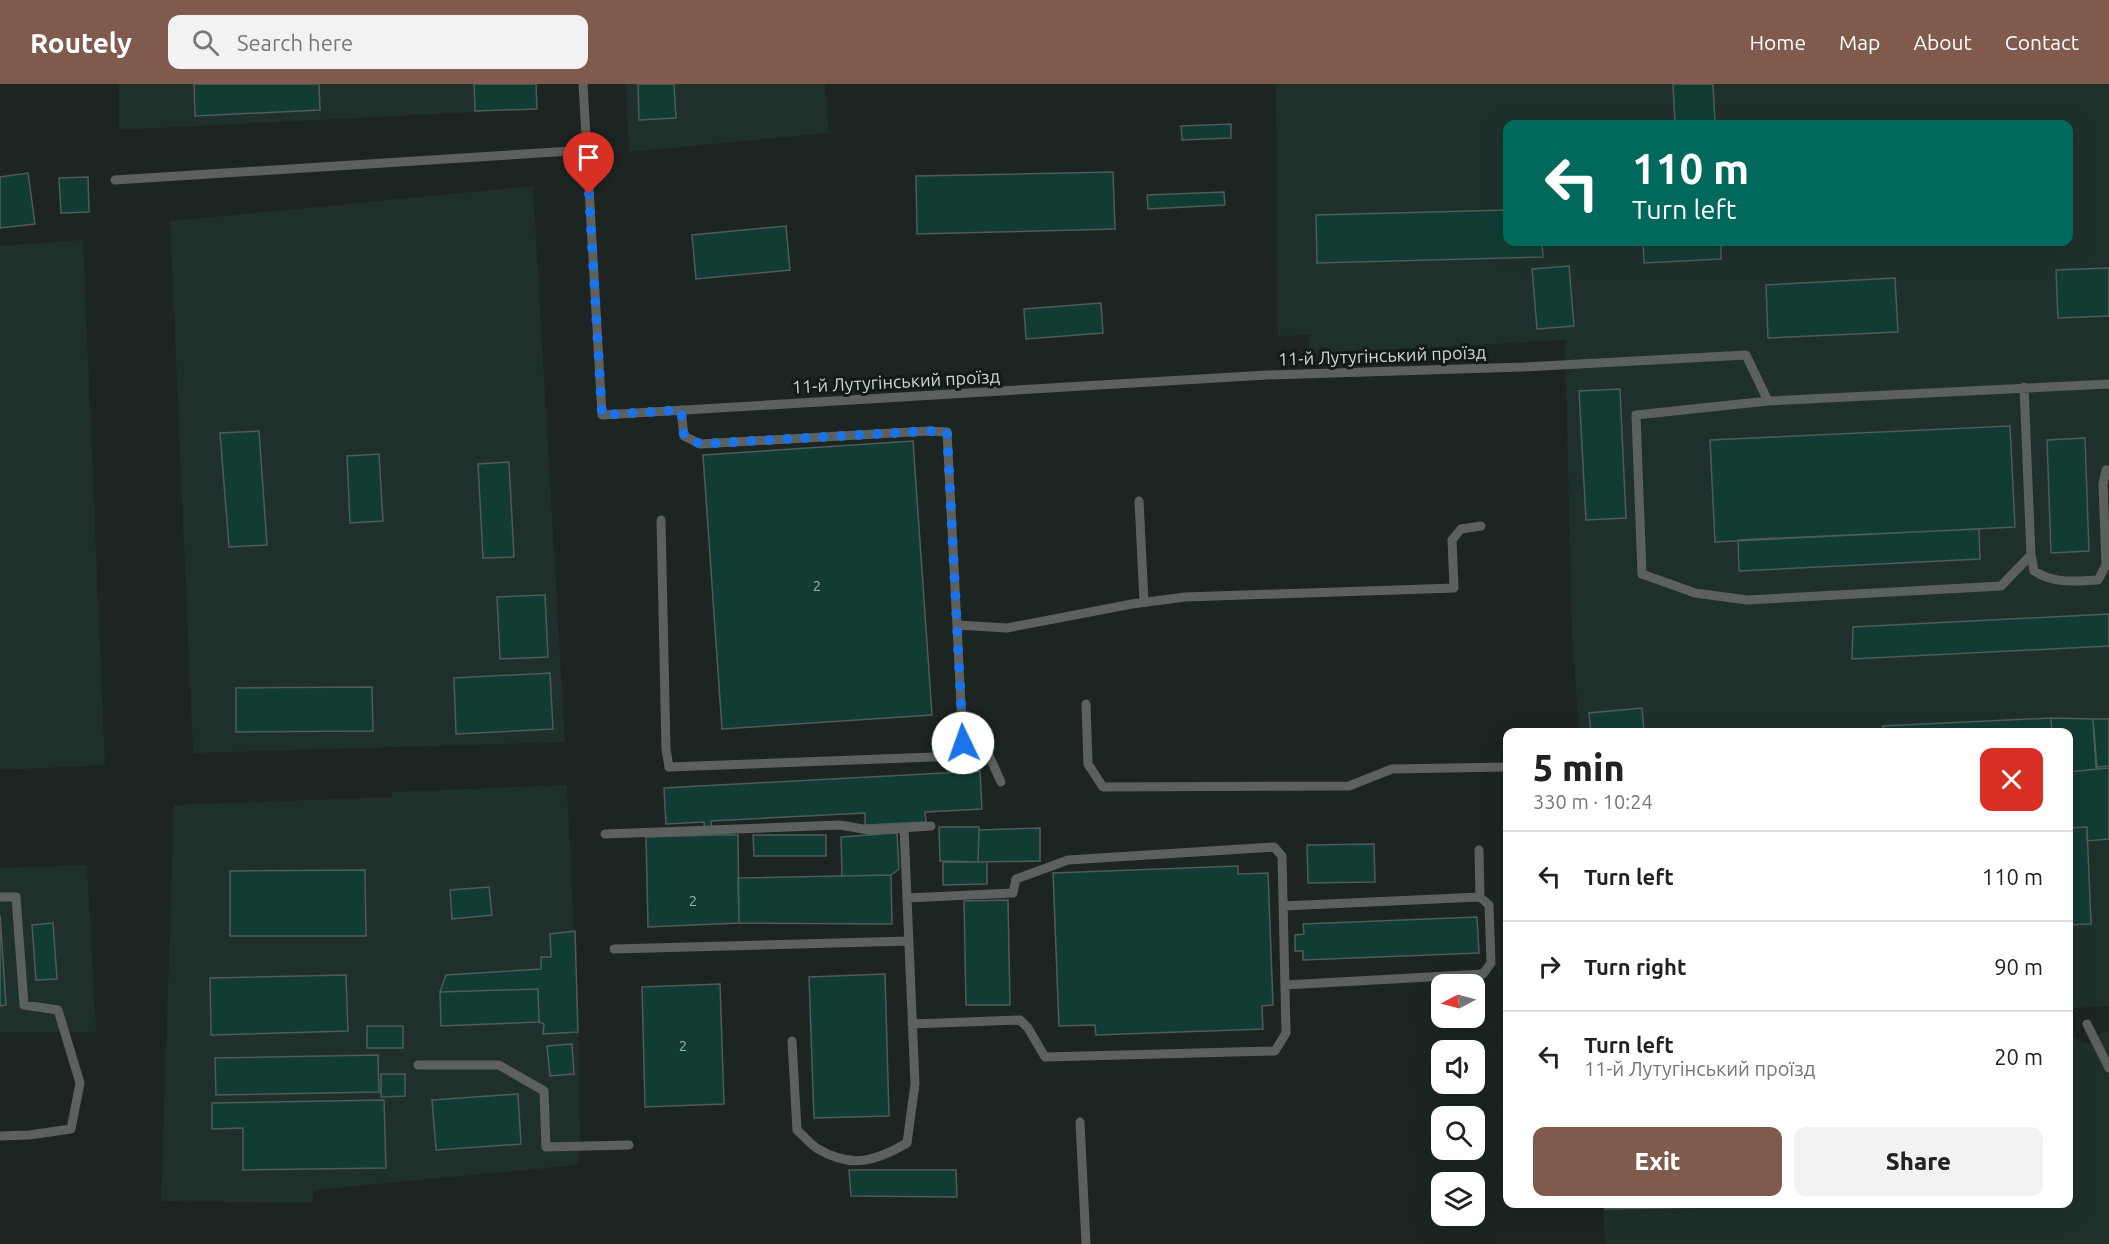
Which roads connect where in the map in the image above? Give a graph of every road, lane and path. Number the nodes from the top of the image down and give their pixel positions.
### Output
1 (583, 84) edge
2 (587, 150) junction
3 (115, 180) dead end
4 (2109, 384) edge
5 (2024, 387) junction
6 (1768, 401) junction
7 (681, 410) junction
8 (2109, 470) edge
9 (1139, 501) dead end
10 (661, 520) dead end
11 (1480, 526) dead end
12 (2031, 555) junction
13 (1144, 602) junction
14 (957, 625) junction
15 (1086, 704) dead end
16 (963, 743) junction
17 (1503, 766) edge
18 (1001, 782) dead end
19 (931, 826) dead end
20 (904, 828) junction
21 (604, 834) dead end
22 (1479, 850) dead end
23 (0, 897) edge
24 (1480, 897) junction
25 (907, 898) junction
26 (1283, 906) junction
27 (909, 941) junction
28 (614, 949) dead end
29 (1285, 985) junction
30 (912, 1024) junction
31 (2087, 1024) dead end
32 (792, 1041) dead end
33 (418, 1065) dead end
34 (2109, 1068) edge
35 (1080, 1122) dead end
36 (0, 1136) edge
37 (629, 1144) dead end
38 (1086, 1244) edge

1 - 2 lane, 11-й Лутугінський проїзд
2 - 3 lane
2 - 7 lane, 11-й Лутугінський проїзд
4 - 5 lane
5 - 6 lane
5 - 12 lane
6 - 7 lane, 11-й Лутугінський проїзд
6 - 12 lane
7 - 14 lane
8 - 12 lane
9 - 13 lane
10 - 16 lane
11 - 13 lane
13 - 14 lane
14 - 16 lane
15 - 17 lane
16 - 18 lane
19 - 20 lane
20 - 21 lane
20 - 25 lane
22 - 24 lane
23 - 36 lane
24 - 26 lane
24 - 29 lane
25 - 26 lane
25 - 27 lane
26 - 29 lane
27 - 28 lane
27 - 30 lane
29 - 30 lane
30 - 32 lane
31 - 34 lane
33 - 37 lane
35 - 38 lane

